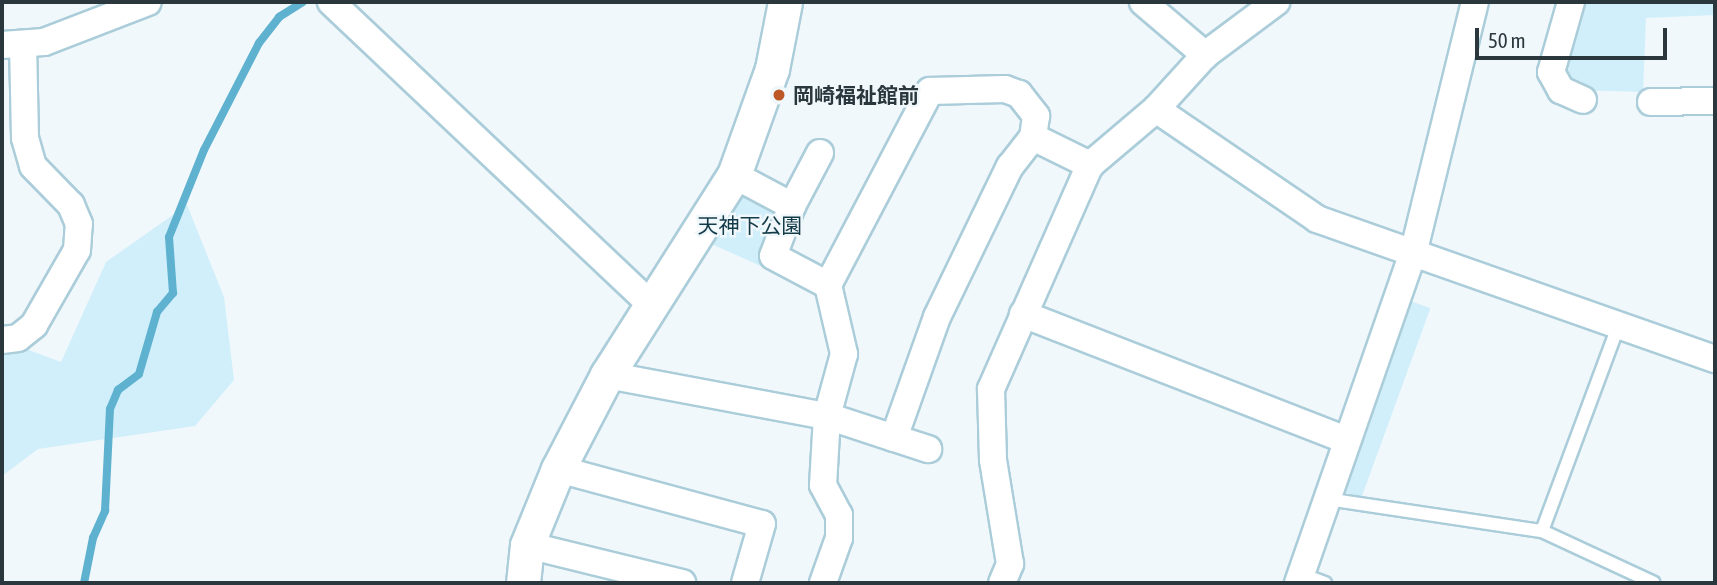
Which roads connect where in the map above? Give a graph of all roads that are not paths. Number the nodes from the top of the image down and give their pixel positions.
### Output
1 (148, 2) edge
2 (331, 2) edge
3 (785, 2) edge
4 (1143, 2) edge
5 (1276, 2) edge
6 (1475, 2) edge
7 (1571, 2) edge
8 (12, 44) edge
9 (1205, 55) junction
10 (1583, 100) dead end
11 (1715, 101) edge
12 (1651, 102) dead end
13 (1156, 109) junction
14 (1033, 136) junction
15 (820, 153) dead end
16 (1090, 165) junction
17 (734, 175) junction
18 (792, 206) junction
19 (1414, 250) junction
20 (828, 285) junction
21 (652, 306) junction
22 (1023, 314) junction
23 (1619, 324) junction
24 (2, 340) edge
25 (1715, 359) edge
26 (607, 375) junction
27 (827, 416) junction
28 (894, 438) junction
29 (1347, 440) junction
30 (928, 449) dead end
31 (558, 469) junction
32 (1327, 499) junction
33 (1542, 531) junction
34 (527, 545) junction
35 (1308, 580) edge
36 (523, 583) edge
37 (682, 583) edge
38 (745, 583) edge
39 (823, 583) edge
40 (1002, 583) edge
41 (1654, 583) edge

1 - 8 street
2 - 21 street
3 - 17 street
4 - 9 street
5 - 9 street
6 - 19 street
7 - 10 street
8 - 24 street
9 - 13 street
11 - 12 street
13 - 16 street
13 - 19 street
14 - 16 street
14 - 20 street
14 - 28 street
15 - 18 street
16 - 22 street
17 - 18 street
17 - 21 street
18 - 20 street
19 - 23 street
19 - 29 street
20 - 27 street
21 - 26 street
22 - 29 street
22 - 40 street
23 - 25 street
23 - 33 lane
26 - 27 street
26 - 31 street
27 - 28 street
27 - 39 street
28 - 30 street
29 - 32 street
31 - 34 street
31 - 38 street
32 - 33 lane
32 - 35 street
33 - 41 lane
34 - 36 street
34 - 37 street

